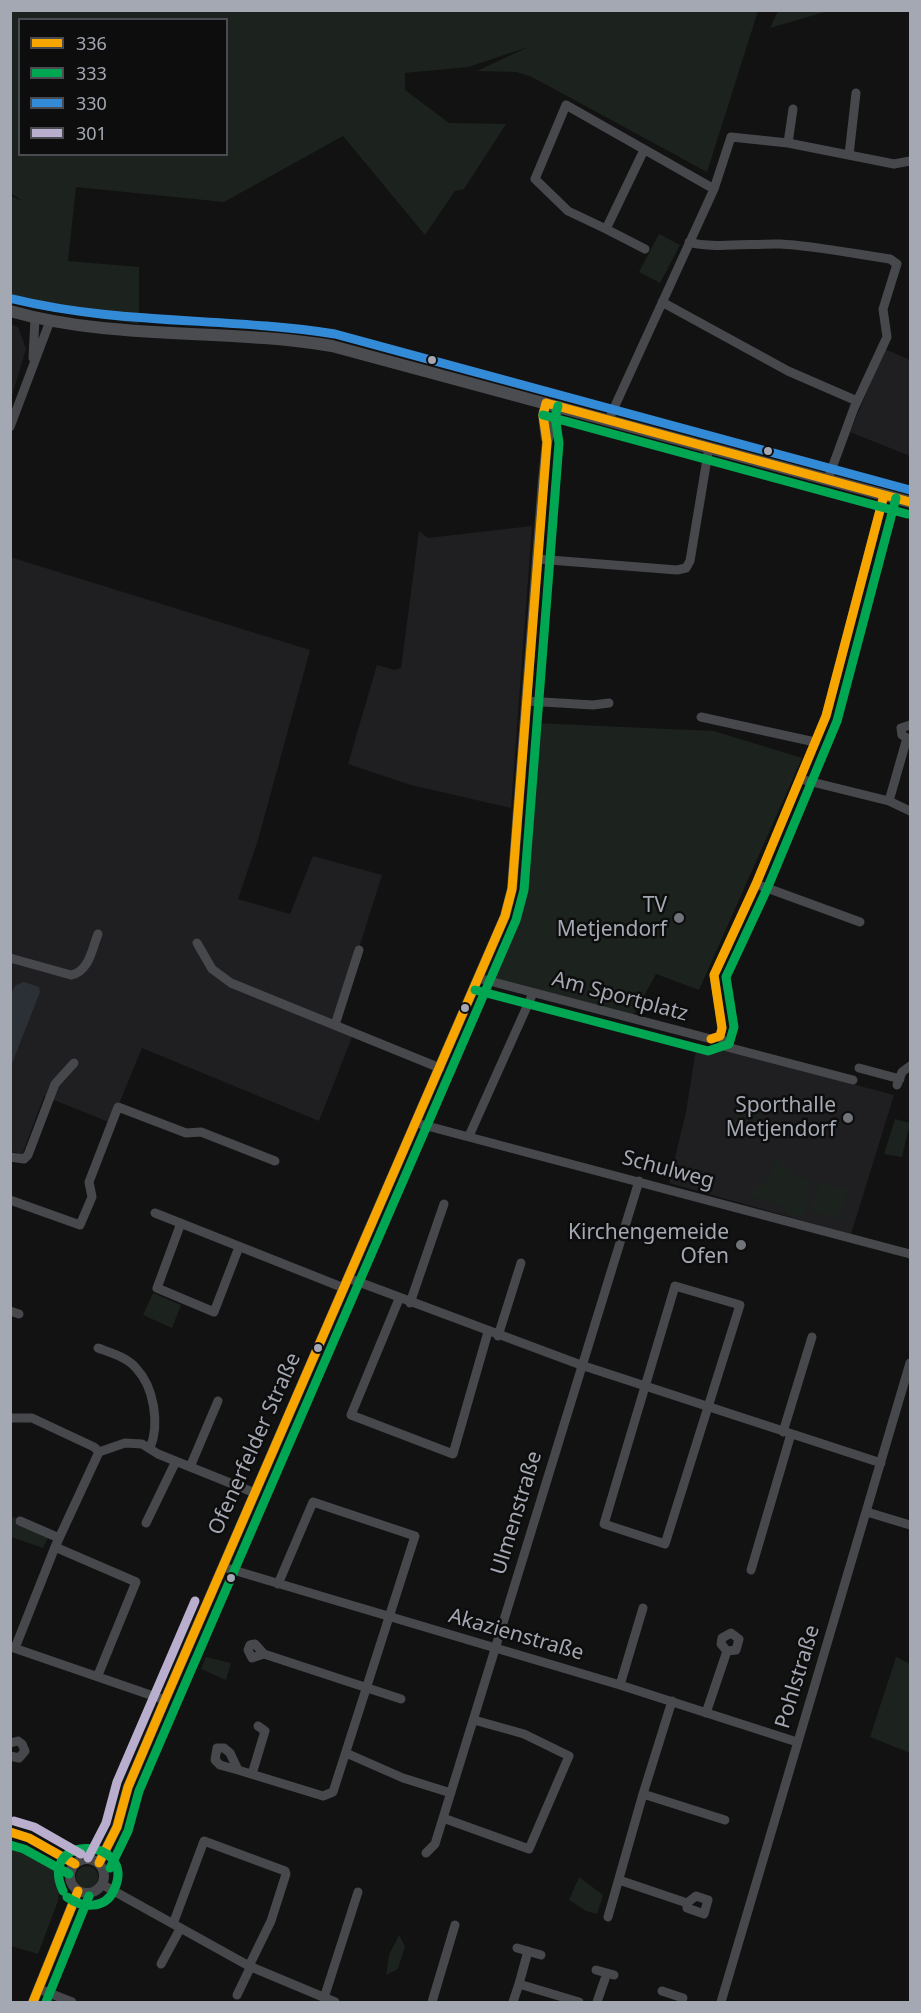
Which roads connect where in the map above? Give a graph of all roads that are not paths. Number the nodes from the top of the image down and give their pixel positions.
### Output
1 (856, 93) dead end
2 (793, 109) dead end
3 (788, 143) junction
4 (644, 150) junction
5 (849, 155) junction
6 (910, 162) edge
7 (714, 189) junction
8 (606, 229) junction
9 (689, 242) junction
10 (645, 249) dead end
11 (662, 302) junction
12 (10, 311) edge
13 (43, 320) junction
14 (33, 364) junction
15 (857, 401) junction
16 (546, 403) junction
17 (559, 406) junction
18 (609, 419) junction
19 (10, 427) edge
20 (547, 442) junction
21 (709, 447) junction
22 (828, 479) junction
23 (884, 495) junction
24 (910, 502) edge
25 (537, 559) junction
26 (526, 701) junction
27 (609, 703) dead end
28 (701, 717) dead end
29 (910, 725) edge
30 (909, 737) edge
31 (815, 742) junction
32 (800, 779) junction
33 (889, 801) junction
34 (910, 811) edge
35 (756, 884) junction
36 (860, 922) dead end
37 (98, 934) dead end
38 (197, 943) dead end
39 (359, 950) dead end
40 (10, 958) edge
41 (478, 978) junction
42 (533, 993) junction
43 (335, 1025) junction
44 (720, 1036) junction
45 (74, 1063) dead end
46 (910, 1066) edge
47 (440, 1068) junction
48 (859, 1068) dead end
49 (853, 1080) dead end
50 (416, 1123) junction
51 (469, 1136) junction
52 (10, 1156) edge
53 (274, 1161) dead end
54 (639, 1181) junction
55 (10, 1200) edge
56 (444, 1204) dead end
57 (155, 1213) dead end
58 (181, 1223) junction
59 (239, 1247) junction
60 (910, 1254) edge
61 (521, 1263) dead end
62 (346, 1283) junction
63 (399, 1299) junction
64 (410, 1303) junction
65 (493, 1334) junction
66 (812, 1337) dead end
67 (98, 1348) dead end
68 (910, 1363) edge
69 (581, 1365) junction
70 (646, 1387) junction
71 (218, 1401) dead end
72 (708, 1405) junction
73 (10, 1418) edge
74 (787, 1433) junction
75 (150, 1448) junction
76 (99, 1452) junction
77 (176, 1461) junction
78 (881, 1463) junction
79 (190, 1467) junction
80 (255, 1493) junction
81 (867, 1512) junction
82 (20, 1521) dead end
83 (146, 1523) dead end
84 (910, 1525) edge
85 (57, 1543) junction
86 (223, 1567) junction
87 (751, 1570) dead end
88 (278, 1584) junction
89 (643, 1608) dead end
90 (389, 1618) junction
91 (13, 1647) edge
92 (494, 1647) junction
93 (727, 1651) dead end
94 (264, 1654) dead end
95 (98, 1675) junction
96 (620, 1685) junction
97 (367, 1689) junction
98 (401, 1699) dead end
99 (165, 1700) junction
100 (672, 1701) junction
101 (706, 1713) junction
102 (474, 1720) junction
103 (258, 1726) dead end
104 (797, 1742) junction
105 (10, 1743) edge
106 (346, 1753) junction
107 (10, 1756) edge
108 (238, 1770) dead end
109 (252, 1774) junction
110 (451, 1793) junction
111 (643, 1794) junction
112 (443, 1818) junction
113 (725, 1820) dead end
114 (10, 1832) edge
115 (426, 1853) dead end
116 (99, 1863) junction
117 (75, 1864) junction
118 (619, 1880) junction
119 (103, 1885) junction
120 (78, 1891) junction
121 (358, 1892) dead end
122 (687, 1903) dead end
123 (608, 1917) dead end
124 (455, 1925) dead end
125 (177, 1927) junction
126 (517, 1948) dead end
127 (528, 1951) junction
128 (541, 1955) dead end
129 (161, 1964) dead end
130 (250, 1966) junction
131 (596, 1970) dead end
132 (519, 1984) junction
133 (39, 1989) junction
134 (662, 1991) dead end
135 (237, 1995) dead end
136 (683, 1998) dead end
137 (319, 1999) edge
138 (672, 1999) edge
139 (33, 2002) edge
140 (72, 2002) edge
141 (335, 2002) edge
142 (432, 2002) edge
143 (513, 2002) edge
144 (579, 2002) edge
145 (597, 2002) edge
146 (721, 2002) edge

1 - 5 street
2 - 3 street
3 - 5 street
3 - 7 street
4 - 7 street
4 - 8 street
4 - 8 street
5 - 6 street
7 - 9 street
8 - 10 street
9 - 11 street
9 - 15 street
11 - 15 street
11 - 18 street
12 - 13 main road
13 - 14 street
13 - 14 street
13 - 16 main road
14 - 19 street
15 - 22 street
16 - 17 main road
16 - 20 street, Ofenerfelder Straße
17 - 18 main road
17 - 20 street, Ofenerfelder Straße
18 - 21 main road
20 - 25 street, Ofenerfelder Straße
21 - 22 main road
21 - 25 street
22 - 23 main road
23 - 24 main road
23 - 31 street, Am Sportplatz
25 - 26 street, Ofenerfelder Straße
26 - 27 street
26 - 41 street, Ofenerfelder Straße
28 - 31 street
29 - 30 street
30 - 33 street
31 - 32 street, Am Sportplatz
32 - 33 street
32 - 35 street, Am Sportplatz
33 - 34 street
35 - 36 street
35 - 44 street, Am Sportplatz
37 - 40 street
38 - 43 street
39 - 43 street
41 - 42 street, Am Sportplatz
41 - 47 street, Ofenerfelder Straße
42 - 44 street, Am Sportplatz
42 - 51 street
43 - 47 street
44 - 49 street
45 - 52 street
46 - 48 street
47 - 50 street, Ofenerfelder Straße
50 - 51 street, Schulweg
50 - 62 street, Ofenerfelder Straße
51 - 54 street, Schulweg
53 - 55 street
54 - 60 street, Schulweg
54 - 69 street, Ulmenstraße
56 - 64 street
57 - 58 street
58 - 59 street
58 - 59 street
59 - 62 street
61 - 65 street
62 - 63 street
62 - 80 street, Ofenerfelder Straße
63 - 64 street
63 - 65 street
64 - 65 street
65 - 69 street
66 - 74 street
67 - 75 street
68 - 78 street, Pohlstraße
69 - 70 street
69 - 92 street, Ulmenstraße
70 - 72 street
70 - 72 street
70 - 72 street
71 - 79 street
72 - 74 street
73 - 76 street
74 - 78 street
74 - 87 street
75 - 76 street
75 - 77 street
76 - 85 street
77 - 79 street
77 - 83 street
78 - 81 street, Pohlstraße
79 - 80 street
80 - 86 street, Ofenerfelder Straße
81 - 84 street
81 - 104 street, Pohlstraße
82 - 85 street
85 - 91 street
85 - 95 street
86 - 88 street, Akazienstraße
86 - 99 street, Ofenerfelder Straße
88 - 90 street, Akazienstraße
88 - 90 street
89 - 96 street
90 - 92 street, Akazienstraße
90 - 97 street
91 - 95 street
92 - 96 street, Akazienstraße
92 - 102 street, Ulmenstraße
93 - 101 street
94 - 97 street
95 - 99 street
96 - 100 street, Akazienstraße
97 - 98 street
97 - 106 street
99 - 116 street, Ofenerfelder Straße
100 - 101 street, Akazienstraße
100 - 111 street
101 - 104 street, Akazienstraße
102 - 110 street, Ulmenstraße
102 - 112 street
103 - 109 street
104 - 146 street, Pohlstraße
105 - 107 street
106 - 109 street
106 - 110 street
108 - 109 street
110 - 112 street, Ulmenstraße
111 - 113 street
111 - 118 street
112 - 115 street, Ulmenstraße
114 - 117 street
116 - 117 street
116 - 119 street
117 - 120 street
118 - 122 street
118 - 123 street
119 - 120 street
119 - 125 street
120 - 133 street
121 - 137 street
124 - 142 street
125 - 129 street
125 - 130 street
125 - 130 street
126 - 127 street
127 - 128 street
127 - 132 street
130 - 135 street
130 - 137 street
131 - 145 street
132 - 143 street
132 - 144 street
133 - 139 street
133 - 140 street
134 - 138 street
136 - 138 street
137 - 141 street

